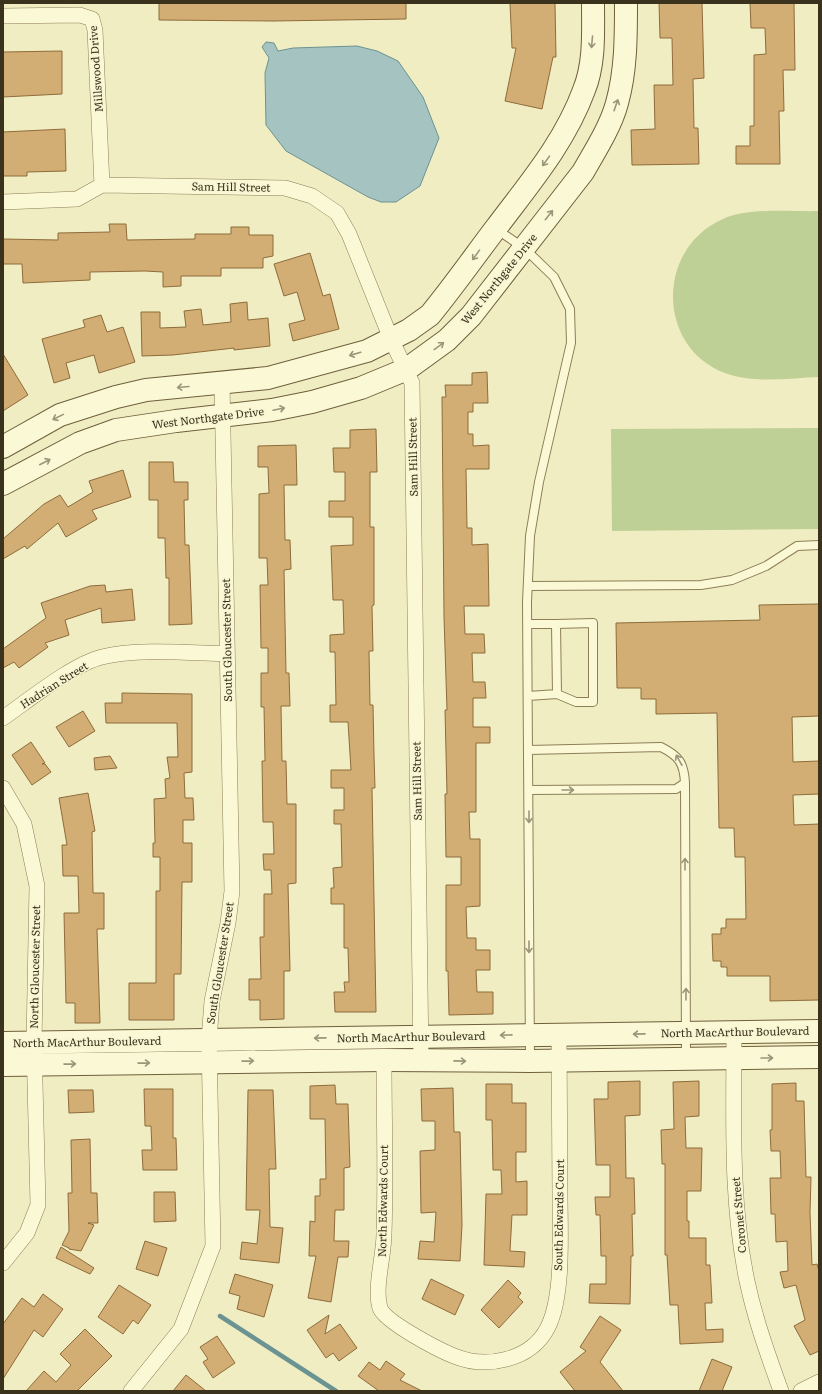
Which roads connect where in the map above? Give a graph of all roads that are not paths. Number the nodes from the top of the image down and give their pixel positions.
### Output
1 (593, 3) edge
2 (626, 3) edge
3 (3, 16) edge
4 (102, 185) junction
5 (3, 202) edge
6 (495, 228) junction
7 (524, 248) junction
8 (391, 339) junction
9 (407, 369) junction
10 (222, 383) junction
11 (223, 416) junction
12 (3, 447) edge
13 (5, 477) edge
14 (819, 545) edge
15 (528, 586) junction
16 (528, 624) junction
17 (556, 624) junction
18 (227, 654) junction
19 (557, 694) junction
20 (528, 696) junction
21 (3, 718) edge
22 (528, 750) junction
23 (685, 783) junction
24 (3, 788) edge
25 (528, 790) junction
26 (819, 1031) edge
27 (686, 1033) junction
28 (734, 1033) junction
29 (530, 1035) junction
30 (560, 1035) junction
31 (421, 1037) junction
32 (209, 1040) junction
33 (34, 1042) junction
34 (3, 1043) edge
35 (819, 1057) edge
36 (686, 1058) junction
37 (734, 1058) junction
38 (384, 1060) junction
39 (421, 1060) junction
40 (559, 1060) junction
41 (530, 1061) junction
42 (209, 1062) junction
43 (35, 1064) junction
44 (3, 1065) edge
45 (3, 1263) edge
46 (494, 1362) joint
47 (819, 1382) edge
48 (131, 1391) edge
49 (781, 1391) edge
50 (801, 1391) edge

1 -> 6 main road
7 -> 2 main road, West Northgate Drive
3 - 4 street, Millswood Drive
4 - 5 street
4 - 8 street, Sam Hill Street
6 - 7 lane
6 -> 8 main road
9 -> 7 main road, West Northgate Drive
7 - 15 lane
8 - 9 street, Sam Hill Street
8 -> 10 main road
11 -> 9 main road, West Northgate Drive
9 - 31 street, Sam Hill Street
10 - 11 street, South Gloucester Street
10 -> 12 main road
13 -> 11 main road, West Northgate Drive
11 - 18 street, South Gloucester Street
14 - 15 lane
15 - 16 lane
16 - 17 lane
16 - 20 lane
17 - 19 lane
17 - 19 lane
18 - 21 street, Hadrian Street
18 - 32 street, South Gloucester Street
19 - 20 lane
20 - 22 lane
23 -> 22 lane
22 - 25 lane
25 -> 23 lane
27 -> 23 lane
24 - 33 street, North Gloucester Street
25 -> 29 lane
26 - 28 main road, North MacArthur Boulevard
27 - 28 main road, North MacArthur Boulevard
27 -> 30 main road, North MacArthur Boulevard
27 - 36 lane
28 - 37 street, Coronet Street
29 - 30 main road, North MacArthur Boulevard
29 -> 31 main road, North MacArthur Boulevard
29 - 41 lane
30 - 40 street, South Edwards Court
31 -> 32 main road, North MacArthur Boulevard
31 - 39 street, Sam Hill Street
32 - 33 main road, North MacArthur Boulevard
32 - 42 street, South Gloucester Street
33 - 34 main road, North MacArthur Boulevard
33 - 43 street, North Gloucester Street
37 -> 35 main road, North MacArthur Boulevard
36 - 37 main road, North MacArthur Boulevard
36 - 40 main road, North MacArthur Boulevard
37 - 49 street, Coronet Street
38 - 39 main road, North MacArthur Boulevard
42 -> 38 main road, North MacArthur Boulevard
38 - 46 street, North Edwards Court
39 -> 41 main road, North MacArthur Boulevard
40 - 41 main road, North MacArthur Boulevard
40 - 46 street, South Edwards Court
43 -> 42 main road, North MacArthur Boulevard
42 - 48 street, South Gloucester Street
43 - 44 main road, North MacArthur Boulevard
43 - 45 street, North Gloucester Street
47 - 50 street

